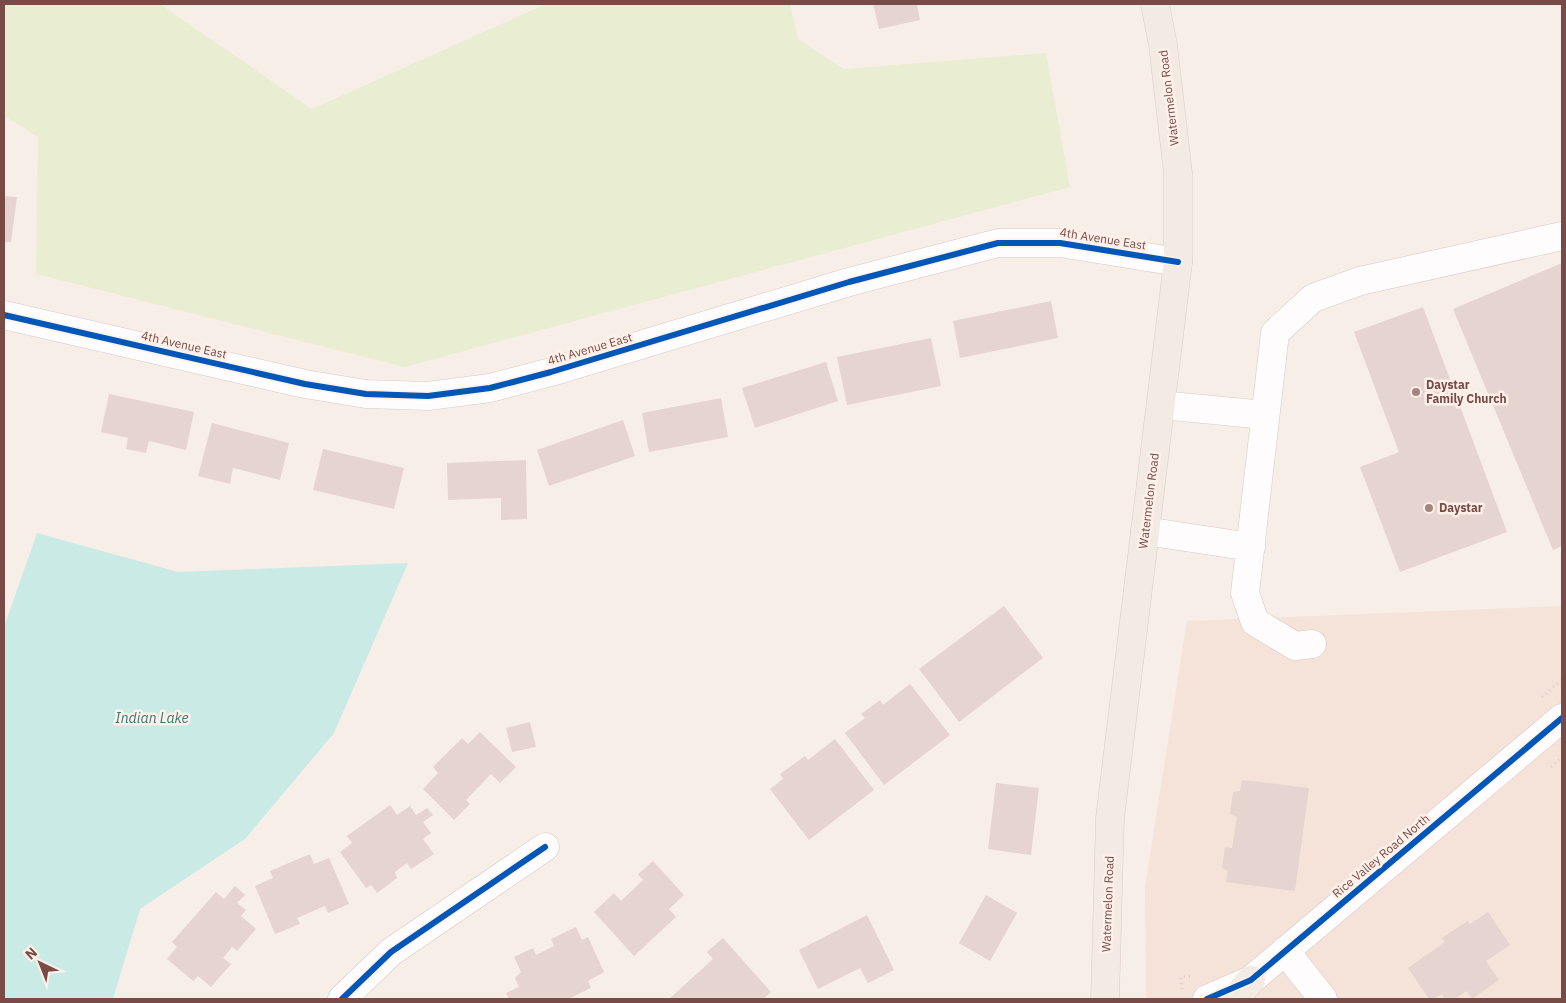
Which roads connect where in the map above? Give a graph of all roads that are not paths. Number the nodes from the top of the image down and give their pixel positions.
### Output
1 (1155, 4) edge
2 (1562, 236) edge
3 (1178, 262) junction
4 (4, 315) edge
5 (1160, 405) junction
6 (1265, 416) junction
7 (1145, 532) junction
8 (1251, 547) junction
9 (1312, 644) dead end
10 (1562, 718) edge
11 (545, 848) dead end
12 (1284, 951) junction
13 (1243, 989) edge
14 (342, 999) edge
15 (1105, 999) edge
16 (1207, 999) edge
17 (1323, 999) edge

1 - 3 main road, Watermelon Road
2 - 6 street
3 - 4 street, 4th Avenue East
3 - 5 main road, Watermelon Road
5 - 6 street
5 - 7 main road, Watermelon Road
6 - 8 street
7 - 8 street
7 - 15 main road, Watermelon Road
8 - 9 street
10 - 12 street, Rice Valley Road North
11 - 14 street
12 - 13 street, Rice Valley Road North
12 - 17 street
13 - 16 street, Rice Valley Road North

